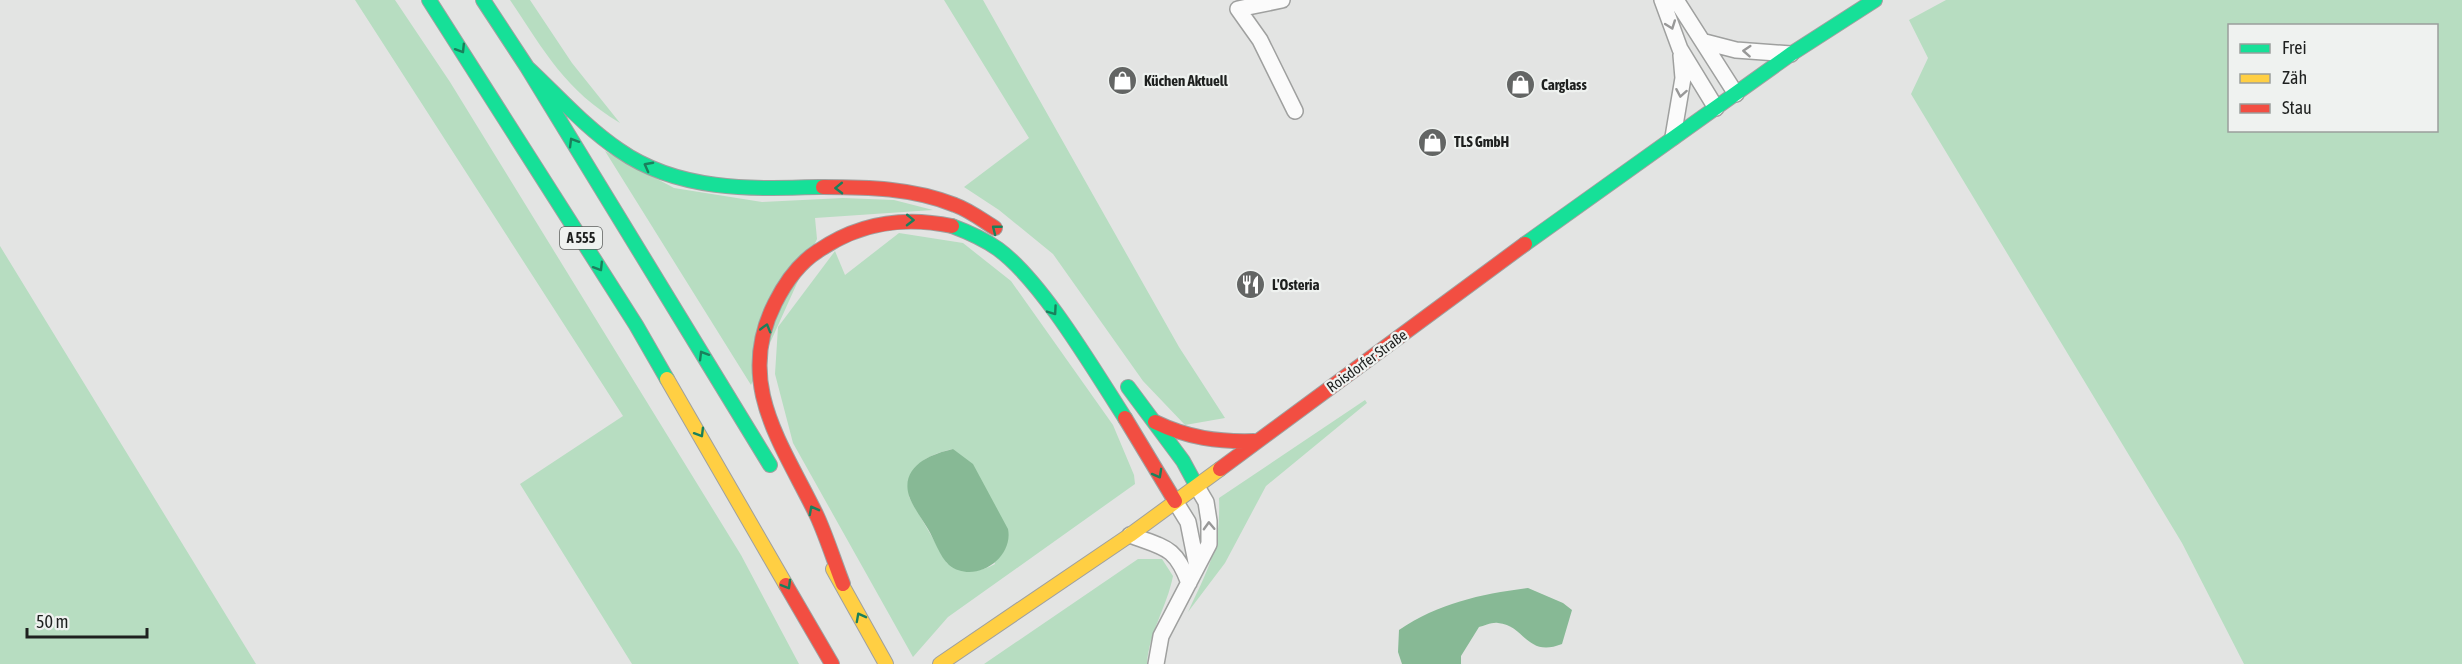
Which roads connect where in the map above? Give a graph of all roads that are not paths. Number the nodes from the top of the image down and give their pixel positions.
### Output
1 (429, 0) edge
2 (483, 0) edge
3 (1282, 0) edge
4 (1662, 0) edge
5 (1676, 0) edge
6 (1875, 0) edge
7 (1705, 42) junction
8 (1680, 49) junction
9 (1791, 54) junction
10 (527, 67) junction
11 (1736, 94) junction
12 (1716, 108) junction
13 (1295, 111) dead end
14 (1673, 137) junction
15 (1004, 234) dead end
16 (1118, 373) dead end
17 (1151, 419) junction
18 (1254, 441) junction
19 (781, 482) dead end
20 (1196, 485) junction
21 (1175, 501) junction
22 (799, 513) dead end
23 (1130, 535) junction
24 (1197, 567) junction
25 (1189, 583) junction
26 (843, 584) junction
27 (832, 664) edge
28 (886, 664) edge
29 (940, 664) edge
30 (1156, 664) edge

1 -> 27 main road, A 555
2 - 10 main road, A 555
3 - 13 street
4 -> 8 street
5 - 7 street
6 - 9 main road, Roisdorfer Straße
9 -> 7 street
7 - 11 street
8 - 12 street
8 -> 14 street
9 - 11 main road, Roisdorfer Straße
15 -> 10 main road
19 -> 10 main road, A 555
11 - 12 main road, Roisdorfer Straße
12 - 14 main road, Roisdorfer Straße
14 - 18 main road, Roisdorfer Straße
16 - 17 main road
17 - 18 main road
17 - 20 main road
18 - 20 main road, Roisdorfer Straße
20 - 21 main road, Roisdorfer Straße
24 -> 20 street
21 - 23 main road, Roisdorfer Straße
21 - 24 street
26 -> 21 main road
22 - 26 main road
23 - 25 street
23 - 29 main road, Roisdorfer Straße
24 - 25 street
25 - 30 street
28 -> 26 main road

